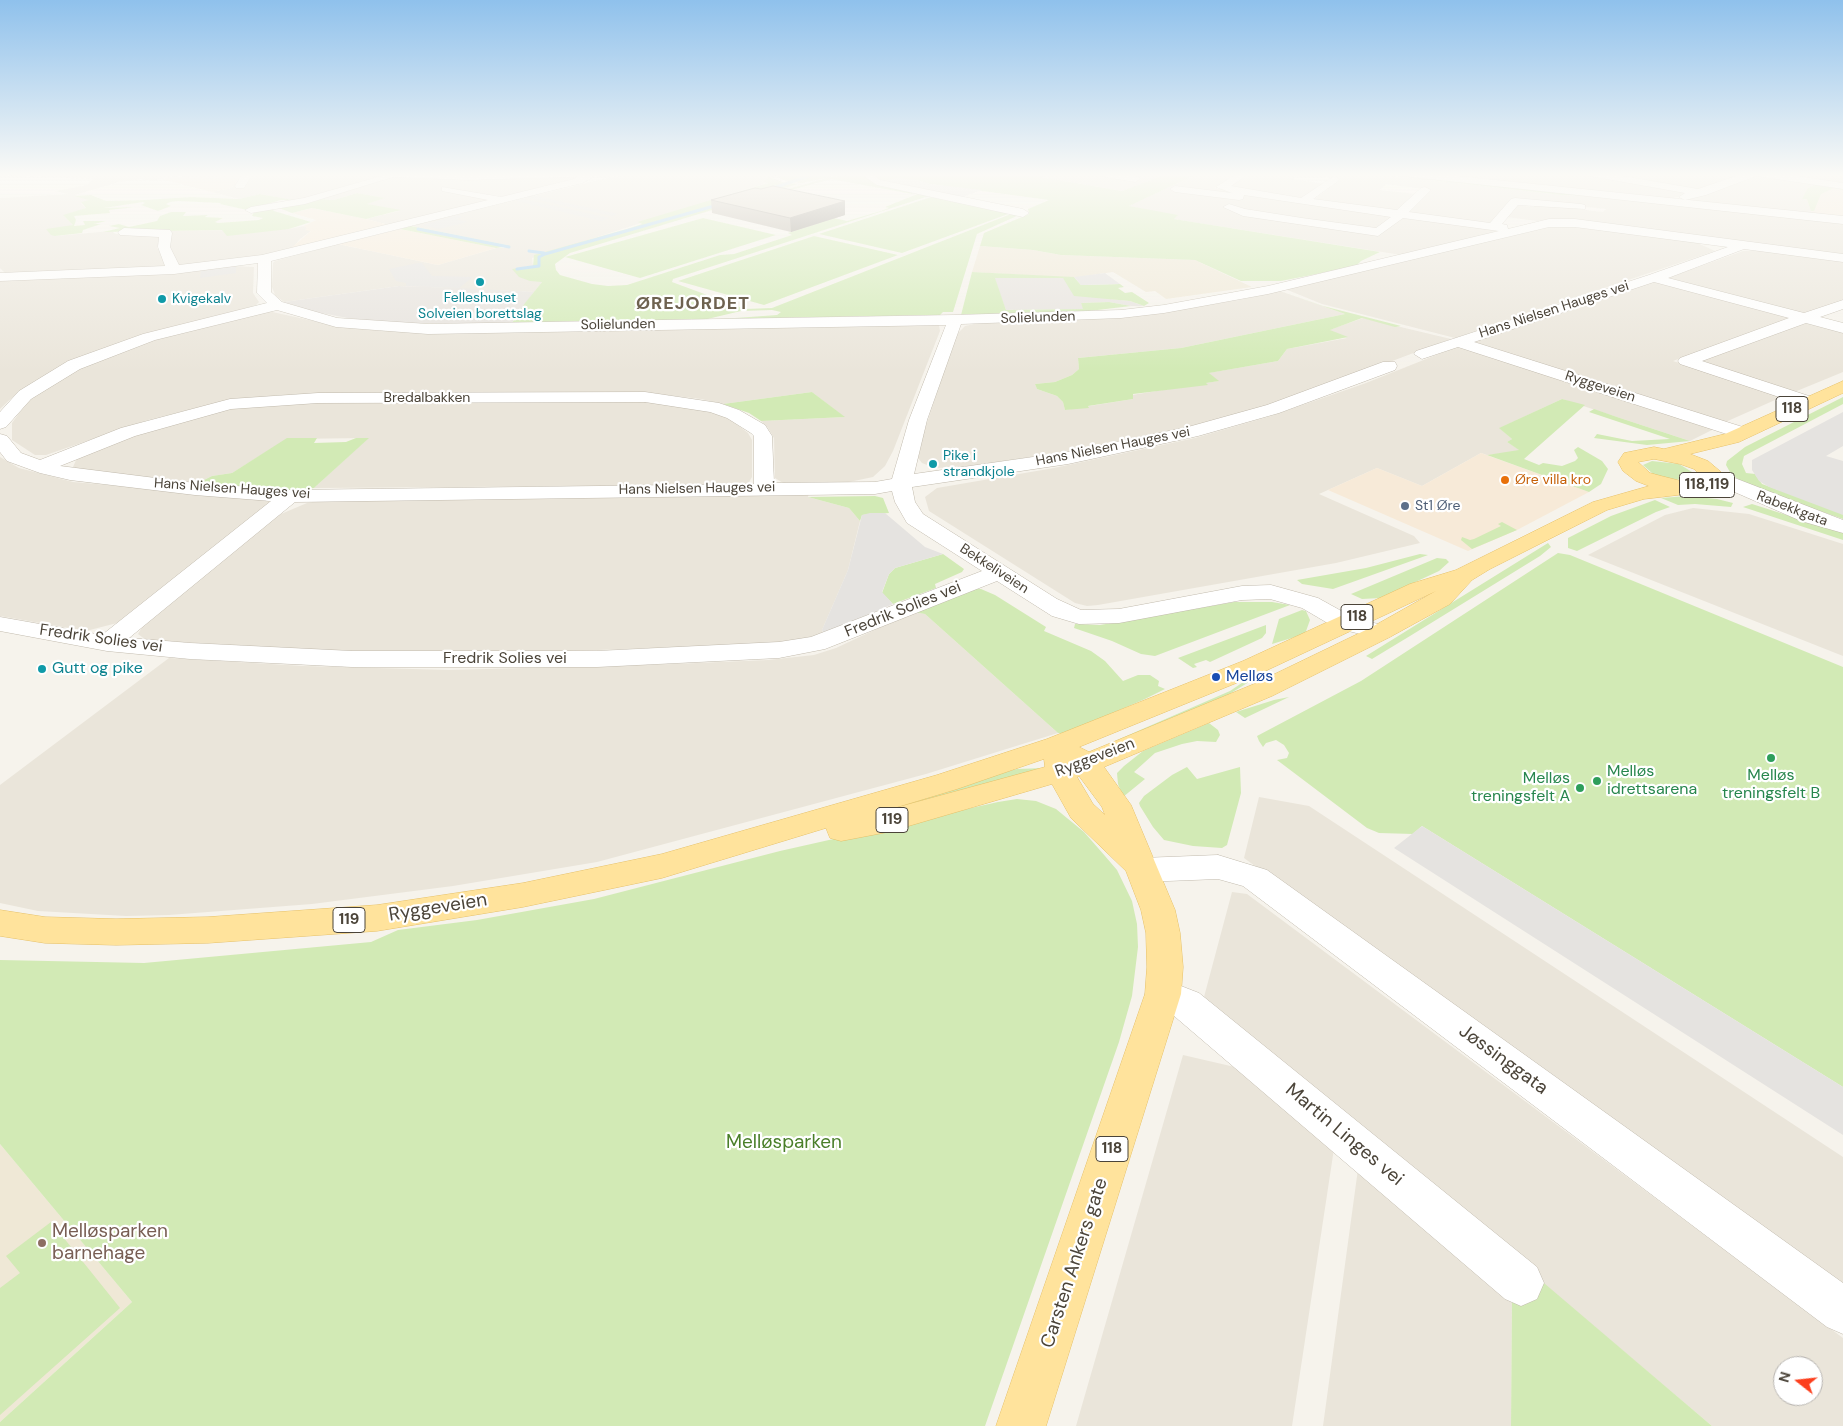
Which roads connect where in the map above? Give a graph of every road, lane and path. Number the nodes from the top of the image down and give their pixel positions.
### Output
1 (165, 240) edge
2 (341, 240) edge
3 (1477, 240) edge
4 (1701, 240) edge
5 (1743, 245) junction
6 (1843, 258) edge
7 (262, 259) junction
8 (174, 270) junction
9 (0, 277) edge
10 (1654, 278) junction
11 (1843, 304) edge
12 (277, 305) junction
13 (1803, 318) junction
14 (955, 320) junction
15 (1843, 328) edge
16 (1458, 342) junction
17 (1422, 354) dead end
18 (1389, 366) dead end
19 (1843, 386) edge
20 (1806, 402) junction
21 (0, 424) edge
22 (1737, 435) junction
23 (0, 440) edge
24 (1666, 454) junction
25 (40, 467) junction
26 (1635, 472) junction
27 (1712, 473) junction
28 (901, 484) junction
29 (1687, 487) junction
30 (764, 489) junction
31 (290, 496) junction
32 (1600, 506) junction
33 (1809, 516) junction
34 (1843, 527) edge
35 (998, 573) junction
36 (1364, 622) junction
37 (0, 624) edge
38 (107, 643) junction
39 (1068, 760) junction
40 (1142, 870) junction
41 (0, 923) edge
42 (1163, 994) junction
43 (1521, 1283) dead end
44 (1843, 1311) edge
45 (1021, 1426) edge

1 - 8 street
2 - 7 street
3 - 14 street, Solielunden
4 - 5 street, Solielunden
5 - 6 street, Solielunden
5 - 10 street, Hans Nielsen Hauges vei
7 - 8 street
7 - 12 street
8 - 9 street
10 - 13 street
10 - 16 street, Hans Nielsen Hauges vei
11 - 13 street
12 - 14 street, Solielunden
12 - 21 street
13 - 15 street
13 - 20 street
14 - 28 street
16 - 17 street, Hans Nielsen Hauges vei
16 - 22 street, Ryggeveien
18 - 28 street, Hans Nielsen Hauges vei
19 - 20 main road, 118
20 - 22 main road, 118
22 - 24 main road, 118
22 - 27 main road, 118
23 - 25 street, Hans Nielsen Hauges vei
24 - 26 main road, 118,119
24 - 27 main road, 118,119
25 - 30 street, Bredalbakken
25 - 31 street, Hans Nielsen Hauges vei
26 - 29 main road, 118,119
26 - 32 main road, Ryggeveien / 118
27 - 29 main road, 118,119
27 - 33 street, Rabekkgata
28 - 30 street, Hans Nielsen Hauges vei
28 - 35 street, Bekkeliveien
29 - 32 main road, Ryggeveien / 118
29 - 33 street
30 - 31 street, Hans Nielsen Hauges vei
31 - 38 street
32 - 36 main road, Ryggeveien / 118
33 - 34 street, Rabekkgata
35 - 36 street, Bekkeliveien
35 - 38 street, Fredrik Solies vei
36 - 39 main road, Ryggeveien / 118
36 - 39 main road, Ryggeveien / 118
37 - 38 street, Fredrik Solies vei
39 - 40 main road, Carsten Ankers gate / 118
39 - 41 main road, Ryggeveien / 119
40 - 42 main road, Carsten Ankers gate / 118
40 - 44 street, Jøssinggata
42 - 43 street, Martin Linges vei
42 - 45 main road, Carsten Ankers gate / 118

